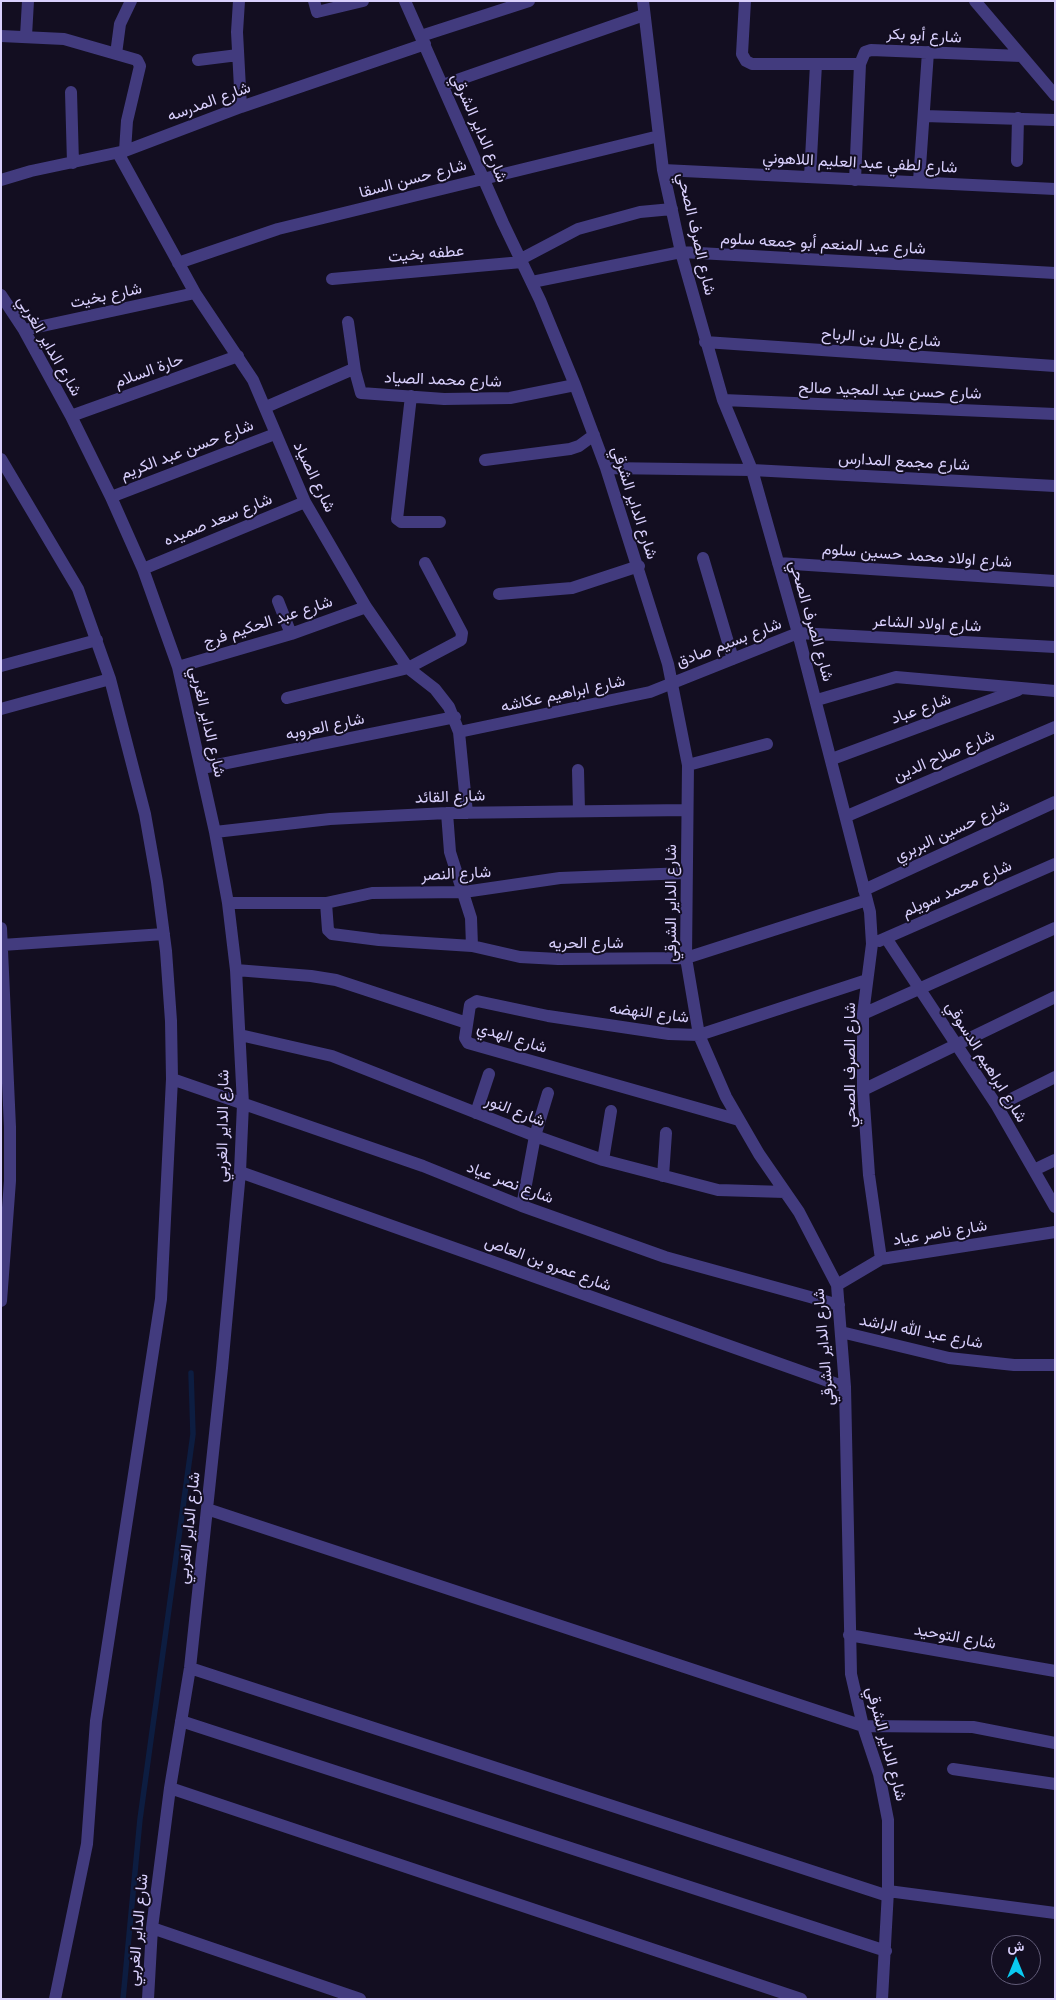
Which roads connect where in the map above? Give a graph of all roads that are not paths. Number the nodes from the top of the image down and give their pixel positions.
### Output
1 (28, 1) edge
2 (132, 1) edge
3 (239, 1) edge
4 (314, 1) edge
5 (363, 1) edge
6 (405, 1) edge
7 (485, 1) edge
8 (528, 1) edge
9 (643, 1) edge
10 (745, 1) edge
11 (975, 1) edge
12 (490, 14) junction
13 (644, 15) junction
14 (1, 36) edge
15 (26, 36) junction
16 (423, 40) junction
17 (928, 52) junction
18 (116, 54) junction
19 (238, 55) junction
20 (1021, 56) junction
21 (198, 60) dead end
22 (816, 64) junction
23 (860, 64) junction
24 (1055, 79) edge
25 (1042, 80) junction
26 (443, 86) junction
27 (71, 92) dead end
28 (1055, 95) edge
29 (241, 107) junction
30 (924, 116) junction
31 (1018, 118) junction
32 (1055, 120) edge
33 (659, 136) junction
34 (121, 152) junction
35 (1017, 161) dead end
36 (73, 163) junction
37 (664, 170) junction
38 (810, 177) junction
39 (483, 178) junction
40 (1, 180) edge
41 (855, 180) junction
42 (919, 181) junction
43 (1055, 189) edge
44 (672, 209) junction
45 (681, 252) junction
46 (521, 261) junction
47 (178, 263) junction
48 (1055, 273) edge
49 (332, 279) dead end
50 (532, 282) junction
51 (195, 293) junction
52 (1, 295) edge
53 (348, 322) dead end
54 (24, 330) junction
55 (706, 342) junction
56 (238, 356) junction
57 (1055, 366) edge
58 (355, 371) junction
59 (575, 385) junction
60 (410, 396) junction
61 (723, 400) junction
62 (266, 406) junction
63 (1055, 414) edge
64 (71, 416) junction
65 (275, 434) junction
66 (594, 435) junction
67 (1, 459) edge
68 (485, 460) dead end
69 (606, 468) junction
70 (752, 470) junction
71 (1055, 486) edge
72 (111, 497) junction
73 (305, 502) junction
74 (440, 522) dead end
75 (702, 558) dead end
76 (425, 563) dead end
77 (778, 564) junction
78 (639, 566) junction
79 (143, 568) junction
80 (1055, 581) edge
81 (499, 594) dead end
82 (278, 601) dead end
83 (366, 607) junction
84 (798, 633) junction
85 (291, 634) junction
86 (97, 640) junction
87 (1055, 647) edge
88 (733, 659) junction
89 (1, 666) edge
90 (178, 667) junction
91 (408, 668) junction
92 (110, 679) junction
93 (672, 682) junction
94 (1021, 689) junction
95 (1055, 691) edge
96 (287, 698) dead end
97 (817, 700) junction
98 (1, 709) edge
99 (454, 717) junction
100 (1055, 727) edge
101 (459, 732) junction
102 (767, 744) dead end
103 (832, 758) junction
104 (688, 765) junction
105 (202, 768) junction
106 (578, 770) dead end
107 (1055, 802) edge
108 (579, 810) junction
109 (687, 810) junction
110 (447, 813) junction
111 (467, 813) junction
112 (847, 816) junction
113 (215, 832) junction
114 (1055, 864) edge
115 (686, 873) junction
116 (464, 892) junction
117 (865, 895) junction
118 (228, 903) junction
119 (326, 903) junction
120 (1, 928) edge
121 (1055, 928) edge
122 (164, 934) junction
123 (886, 938) junction
124 (872, 944) junction
125 (2, 945) edge
126 (472, 946) junction
127 (686, 958) junction
128 (236, 970) junction
129 (867, 980) junction
130 (919, 988) junction
131 (1055, 997) edge
132 (2, 1001) edge
133 (863, 1014) junction
134 (467, 1023) junction
135 (240, 1035) junction
136 (699, 1035) junction
137 (957, 1044) junction
138 (489, 1074) dead end
139 (1055, 1077) edge
140 (172, 1079) junction
141 (863, 1090) junction
142 (548, 1092) dead end
143 (243, 1104) junction
144 (997, 1106) junction
145 (611, 1112) dead end
146 (476, 1113) junction
147 (739, 1120) junction
148 (6, 1127) edge
149 (666, 1133) dead end
150 (534, 1136) junction
151 (603, 1160) junction
152 (1055, 1160) edge
153 (1034, 1170) junction
154 (240, 1172) junction
155 (664, 1176) junction
156 (6, 1181) edge
157 (785, 1192) junction
158 (522, 1206) junction
159 (1055, 1207) edge
160 (1055, 1232) edge
161 (3, 1246) edge
162 (881, 1259) junction
163 (2, 1283) edge
164 (837, 1285) junction
165 (1, 1301) edge
166 (839, 1305) junction
167 (841, 1332) junction
168 (1055, 1365) edge
169 (845, 1387) junction
170 (207, 1509) junction
171 (849, 1635) junction
172 (190, 1668) junction
173 (1055, 1671) edge
174 (181, 1721) junction
175 (863, 1726) junction
176 (1055, 1743) edge
177 (953, 1769) dead end
178 (1055, 1784) edge
179 (170, 1788) junction
180 (888, 1894) junction
181 (1055, 1913) edge
182 (152, 1928) junction
183 (886, 1951) junction
184 (884, 1998) edge
185 (55, 1999) edge
186 (148, 1999) edge
187 (360, 1999) edge
188 (801, 1999) edge

1 - 15 street
2 - 18 street
3 - 19 street
4 - 5 street
6 - 16 street, شارع الداير الشرقي
7 - 12 street
8 - 12 street, شارع المدرسه
9 - 13 street, شارع الصرف الصحي
10 - 22 street
11 - 20 street
12 - 16 street, شارع المدرسه
13 - 26 street
13 - 33 street, شارع الصرف الصحي
14 - 15 street
15 - 18 street
16 - 26 street, شارع الداير الشرقي
16 - 29 street, شارع المدرسه
17 - 20 street, شارع أبو بكر
17 - 23 street, شارع أبو بكر
17 - 30 street
18 - 34 street
19 - 21 street
19 - 29 street
20 - 25 street
22 - 23 street
22 - 38 street
23 - 41 street
24 - 25 street
25 - 28 street
26 - 39 street, شارع الداير الشرقي
27 - 36 street
29 - 34 street, شارع المدرسه
30 - 31 street
30 - 42 street
31 - 32 street
31 - 35 street
33 - 37 street, شارع الصرف الصحي
33 - 39 street, شارع حسن السقا
34 - 36 street, شارع المدرسه
34 - 47 street, شارع الصياد
36 - 40 street, شارع المدرسه
37 - 38 street, شارع لطفي عبد العليم اللاهوني
37 - 44 street, شارع الصرف الصحي
38 - 41 street, شارع لطفي عبد العليم اللاهوني
39 - 46 street, شارع الداير الشرقي
39 - 47 street, شارع حسن السقا
41 - 42 street, شارع لطفي عبد العليم اللاهوني
42 - 43 street, شارع لطفي عبد العليم اللاهوني
44 - 45 street, شارع الصرف الصحي
44 - 46 street
45 - 48 street, شارع عبد المنعم أبو جمعه سلوم
45 - 50 street, شارع عبد المنعم أبو جمعه سلوم
45 - 55 street, شارع الصرف الصحي
46 - 49 street, عطفه بخيت
46 - 50 street, شارع الداير الشرقي
47 - 51 street, شارع الصياد
50 - 59 street, شارع الداير الشرقي
51 - 54 street, شارع بخيت
51 - 56 street, شارع الصياد
52 - 54 street, شارع الداير الغربي
53 - 58 street, شارع محمد الصياد
54 - 64 street, شارع الداير الغربي
55 - 57 street, شارع بلال بن الرباح
55 - 61 street, شارع الصرف الصحي
56 - 62 street, شارع الصياد
56 - 64 street, حارة السلام
58 - 60 street, شارع محمد الصياد
58 - 62 street
59 - 60 street, شارع محمد الصياد
59 - 66 street, شارع الداير الشرقي
60 - 74 street
61 - 63 street, شارع حسن عبد المجيد صالح
61 - 70 street, شارع الصرف الصحي
62 - 65 street, شارع الصياد
64 - 72 street, شارع الداير الغربي
65 - 72 street, شارع حسن عبد الكريم
65 - 73 street, شارع الصياد
66 - 68 street
66 - 69 street, شارع الداير الشرقي
67 - 86 street
69 - 70 street, شارع مجمع المدارس
69 - 78 street, شارع الداير الشرقي
70 - 71 street, شارع مجمع المدارس
70 - 77 street, شارع الصرف الصحي
72 - 79 street, شارع الداير الغربي
73 - 79 street, شارع سعد صميده
73 - 83 street, شارع الصياد
75 - 88 street
76 - 91 street
77 - 80 street, شارع اولاد محمد حسين سلوم
77 - 84 street, شارع الصرف الصحي
78 - 81 street
78 - 93 street, شارع الداير الشرقي
79 - 90 street, شارع الداير الغربي
82 - 85 street
83 - 85 street, شارع عبد الحكيم فرج
83 - 91 street, شارع الصياد
84 - 87 street, شارع اولاد الشاعر
84 - 88 street, شارع بسيم صادق
84 - 97 street, شارع الصرف الصحي
85 - 90 street, شارع عبد الحكيم فرج
86 - 89 street
86 - 92 street
88 - 93 street, شارع بسيم صادق
90 - 105 street, شارع الداير الغربي
91 - 96 street
91 - 99 street, شارع الصياد
92 - 98 street
92 - 122 street
93 - 101 street, شارع ابراهيم عكاشه
93 - 104 street, شارع الداير الشرقي
94 - 95 street
94 - 97 street
94 - 103 street, شارع عباد
97 - 103 street, شارع الصرف الصحي
99 - 101 street, شارع الصياد
99 - 105 street, شارع العروبه
100 - 112 street, شارع صلاح الدين
101 - 111 street, شارع الصياد
102 - 104 street
103 - 112 street, شارع الصرف الصحي
104 - 109 street, شارع الداير الشرقي
105 - 113 street, شارع الداير الغربي
106 - 108 street
107 - 117 street, شارع حسين البربري
108 - 109 street, شارع القائد
108 - 111 street, شارع القائد
109 - 115 street, شارع الداير الشرقي
110 - 111 street, شارع القائد
110 - 113 street, شارع القائد
110 - 116 street
112 - 117 street, شارع الصرف الصحي
113 - 118 street, شارع الداير الغربي
114 - 123 street, شارع محمد سويلم
115 - 116 street, شارع النصر
115 - 127 street, شارع الداير الشرقي
116 - 119 street, شارع النصر
116 - 126 street
117 - 124 street, شارع الصرف الصحي
117 - 127 street, شارع الحريه
118 - 119 street, شارع النصر
118 - 128 street, شارع الداير الغربي
119 - 126 street, شارع الحريه
120 - 125 street
121 - 130 street
122 - 125 street
122 - 140 street
123 - 124 street, شارع محمد سويلم
123 - 130 street, شارع ابراهيم الدسوقي
124 - 129 street, شارع الصرف الصحي
125 - 132 street
126 - 127 street, شارع الحريه
127 - 136 street, شارع الداير الشرقي
128 - 134 street, شارع الهدي
128 - 135 street, شارع الداير الغربي
129 - 133 street, شارع الصرف الصحي
129 - 136 street, شارع النهضه
130 - 133 street
130 - 137 street, شارع ابراهيم الدسوقي
131 - 137 street
132 - 148 street
133 - 141 street, شارع الصرف الصحي
134 - 136 street, شارع النهضه
134 - 147 street, شارع الهدي
135 - 143 street, شارع الداير الغربي
135 - 146 street, شارع النور
136 - 147 street, شارع الداير الشرقي
137 - 141 street
137 - 144 street, شارع ابراهيم الدسوقي
138 - 146 street
139 - 144 street
140 - 143 street, شارع نصر عياد
140 - 185 street
141 - 162 street, شارع الصرف الصحي
142 - 150 street
143 - 154 street, شارع الداير الغربي
143 - 158 street, شارع نصر عياد
144 - 153 street, شارع ابراهيم الدسوقي
145 - 151 street
146 - 150 street, شارع النور
147 - 157 street, شارع الداير الشرقي
148 - 156 street
149 - 155 street
150 - 151 street, شارع النور
150 - 158 street
151 - 155 street, شارع النور
152 - 153 street
153 - 159 street, شارع ابراهيم الدسوقي
154 - 169 street, شارع عمرو بن العاص
154 - 170 street, شارع الداير الغربي
155 - 157 street, شارع النور
156 - 161 street
157 - 164 street, شارع الداير الشرقي
158 - 166 street, شارع نصر عياد
160 - 162 street, شارع ناصر عياد
161 - 163 street
162 - 164 street, شارع ناصر عياد
163 - 165 street
164 - 166 street, شارع الداير الشرقي
166 - 167 street, شارع الداير الشرقي
167 - 168 street, شارع عبد الله الراشد
167 - 169 street, شارع الداير الشرقي
169 - 171 street, شارع الداير الشرقي
170 - 172 street, شارع الداير الغربي
170 - 175 street
171 - 173 street, شارع التوحيد
171 - 175 street, شارع الداير الشرقي
172 - 174 street, شارع الداير الغربي
172 - 180 street
174 - 179 street, شارع الداير الغربي
174 - 183 street
175 - 176 street
175 - 180 street, شارع الداير الشرقي
177 - 178 street
179 - 182 street, شارع الداير الغربي
179 - 188 street
180 - 181 street
180 - 183 street, شارع الداير الشرقي
182 - 186 street, شارع الداير الغربي
182 - 187 street
183 - 184 street, شارع الداير الشرقي

